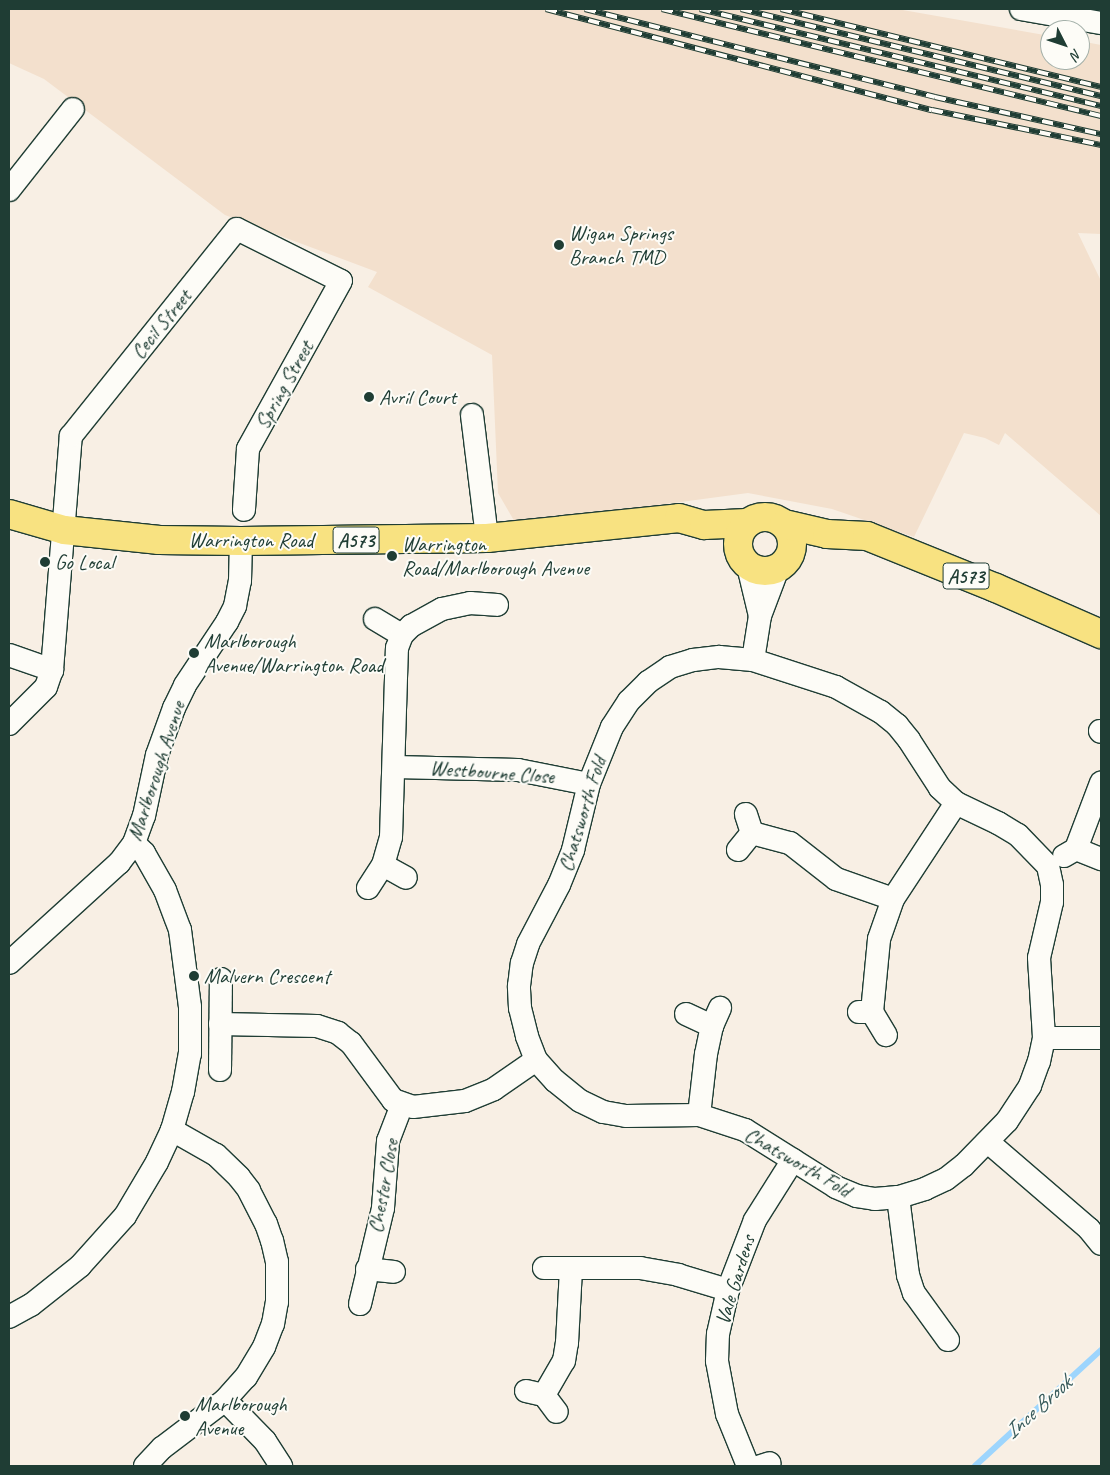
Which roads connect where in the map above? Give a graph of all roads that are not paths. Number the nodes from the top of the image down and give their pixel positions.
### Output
1 (1021, 9) edge
2 (1101, 24) edge
3 (73, 109) dead end
4 (9, 190) edge
5 (341, 281) joint
6 (472, 415) dead end
7 (250, 498) dead end
8 (9, 514) edge
9 (747, 523) junction
10 (784, 524) junction
11 (704, 525) junction
12 (64, 530) junction
13 (827, 534) junction
14 (487, 538) junction
15 (241, 541) junction
16 (743, 559) junction
17 (784, 562) junction
18 (496, 605) dead end
19 (760, 616) junction
20 (375, 619) dead end
21 (1101, 634) edge
22 (402, 635) junction
23 (9, 655) edge
24 (753, 660) junction
25 (52, 670) junction
26 (9, 724) edge
27 (395, 767) junction
28 (1101, 783) edge
29 (589, 784) junction
30 (956, 803) junction
31 (745, 832) dead end
32 (134, 843) junction
33 (1076, 848) junction
34 (1101, 859) edge
35 (383, 865) junction
36 (1048, 866) junction
37 (406, 878) dead end
38 (368, 888) dead end
39 (893, 899) junction
40 (9, 963) edge
41 (221, 979) dead end
42 (686, 1014) dead end
43 (220, 1024) junction
44 (886, 1035) dead end
45 (1044, 1038) junction
46 (1101, 1038) edge
47 (536, 1060) junction
48 (220, 1070) dead end
49 (402, 1105) junction
50 (699, 1115) junction
51 (172, 1130) junction
52 (988, 1142) junction
53 (793, 1160) junction
54 (898, 1197) junction
55 (1097, 1230) edge
56 (544, 1268) dead end
57 (571, 1268) junction
58 (367, 1269) junction
59 (394, 1272) dead end
60 (728, 1290) junction
61 (360, 1304) dead end
62 (9, 1317) edge
63 (948, 1340) dead end
64 (542, 1399) dead end
65 (224, 1400) junction
66 (760, 1465) edge
67 (145, 1466) edge
68 (281, 1466) edge

1 - 2 street
3 - 4 street
5 - 7 street, Spring Street
5 - 12 street, Cecil Street
6 - 14 street
8 - 12 main road, Warrington Road / A573
9 - 10 main road, A573
9 - 11 main road, Warrington Road / A573
9 - 16 main road
10 - 13 main road, A573
10 - 17 main road
11 - 14 main road, Warrington Road / A573
11 - 16 main road, Warrington Road / A573
12 - 15 main road, Warrington Road / A573
12 - 25 street
13 - 17 main road, A573
13 - 21 main road, A573
14 - 15 main road, Warrington Road / A573
15 - 32 street, Marlborough Avenue
16 - 17 main road, A573
16 - 19 street
17 - 19 street
18 - 22 street
19 - 24 street
20 - 22 street
22 - 27 street
23 - 25 street
24 - 29 street, Chatsworth Fold
24 - 30 street, Chatsworth Fold
25 - 26 street
27 - 29 street, Westbourne Close
27 - 35 street
28 - 33 street
29 - 47 street, Chatsworth Fold
30 - 36 street, Chatsworth Fold
30 - 39 street
31 - 39 street
32 - 40 street, Marlborough Avenue
32 - 51 street
33 - 34 street
33 - 36 street
35 - 37 street
35 - 38 street
36 - 45 street, Chatsworth Fold
39 - 44 street
41 - 43 street
42 - 50 street
43 - 48 street
43 - 49 street
45 - 46 street
45 - 52 street, Chatsworth Fold
47 - 49 street
47 - 50 street, Chatsworth Fold
49 - 58 street, Chester Close
50 - 53 street, Chatsworth Fold
51 - 62 street
51 - 65 street
52 - 54 street, Chatsworth Fold
52 - 55 street
53 - 54 street, Chatsworth Fold
53 - 60 street, Vale Gardens
54 - 63 street
56 - 57 street
57 - 60 street
57 - 64 street
58 - 59 street
58 - 61 street, Chester Close
60 - 66 street, Vale Gardens
65 - 67 street
65 - 68 street

